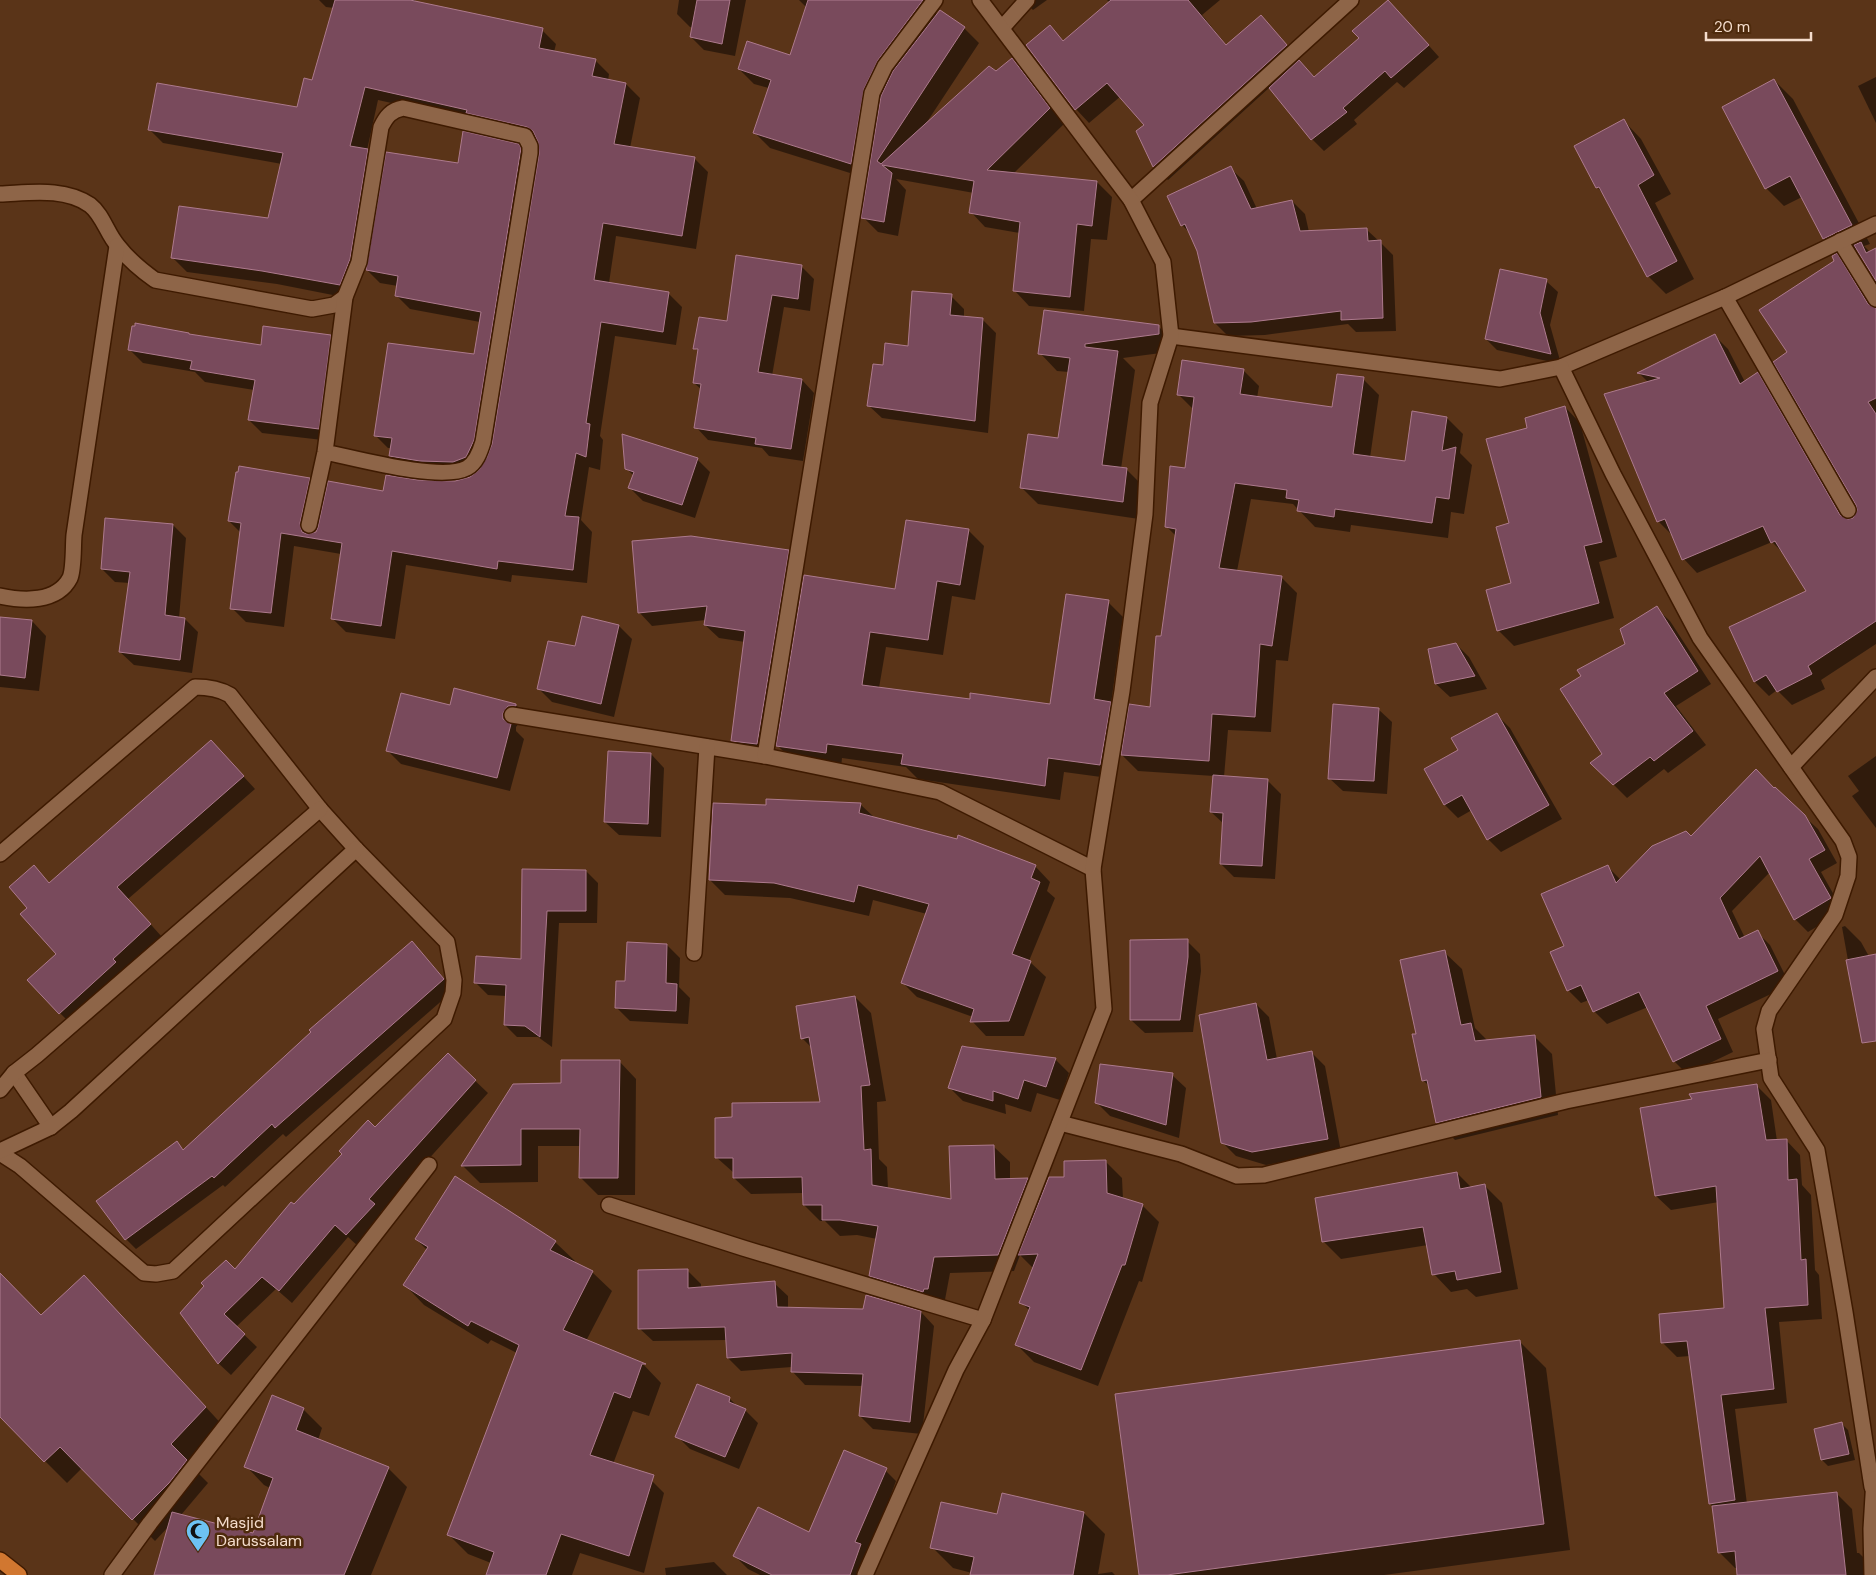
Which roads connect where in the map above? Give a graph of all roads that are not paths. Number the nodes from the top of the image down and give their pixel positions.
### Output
1 (935, 0) edge
2 (980, 0) edge
3 (1027, 0) edge
4 (1351, 0) edge
5 (1002, 28) junction
6 (0, 194) edge
7 (1131, 200) junction
8 (1876, 224) edge
9 (1840, 241) junction
10 (117, 246) junction
11 (345, 297) junction
12 (1725, 297) junction
13 (1876, 299) edge
14 (1170, 336) junction
15 (1561, 367) junction
16 (325, 452) junction
17 (1848, 510) dead end
18 (310, 525) dead end
19 (0, 596) edge
20 (1876, 677) edge
21 (512, 715) dead end
22 (707, 747) junction
23 (765, 756) junction
24 (1791, 767) junction
25 (320, 809) junction
26 (356, 850) junction
27 (0, 854) edge
28 (1093, 869) junction
29 (694, 953) dead end
30 (1769, 1060) junction
31 (14, 1073) junction
32 (0, 1090) edge
33 (1060, 1123) junction
34 (51, 1127) junction
35 (0, 1152) edge
36 (429, 1165) dead end
37 (610, 1205) dead end
38 (983, 1320) junction
39 (1876, 1469) edge
40 (1872, 1487) junction
41 (0, 1560) edge
42 (19, 1575) edge
43 (112, 1575) edge
44 (865, 1575) edge
45 (1872, 1575) edge

1 - 23 street
2 - 5 street
3 - 5 street
4 - 7 street
5 - 7 street
6 - 10 street
7 - 14 street
8 - 9 street
9 - 12 street
9 - 13 street
10 - 11 street
10 - 19 street
11 - 16 street
11 - 16 street
12 - 15 street
12 - 17 street
14 - 15 street
14 - 28 street
15 - 24 street
16 - 18 street
20 - 24 street
21 - 22 street
22 - 23 street
22 - 29 street
23 - 28 street
24 - 30 street
25 - 26 street
25 - 27 street
25 - 31 street
26 - 34 street
26 - 35 street
28 - 33 street
30 - 33 street
30 - 40 street
31 - 32 street
31 - 34 street
33 - 38 street
34 - 35 street
36 - 43 street
37 - 38 street
38 - 44 street
39 - 40 street
40 - 45 street
41 - 42 highway

